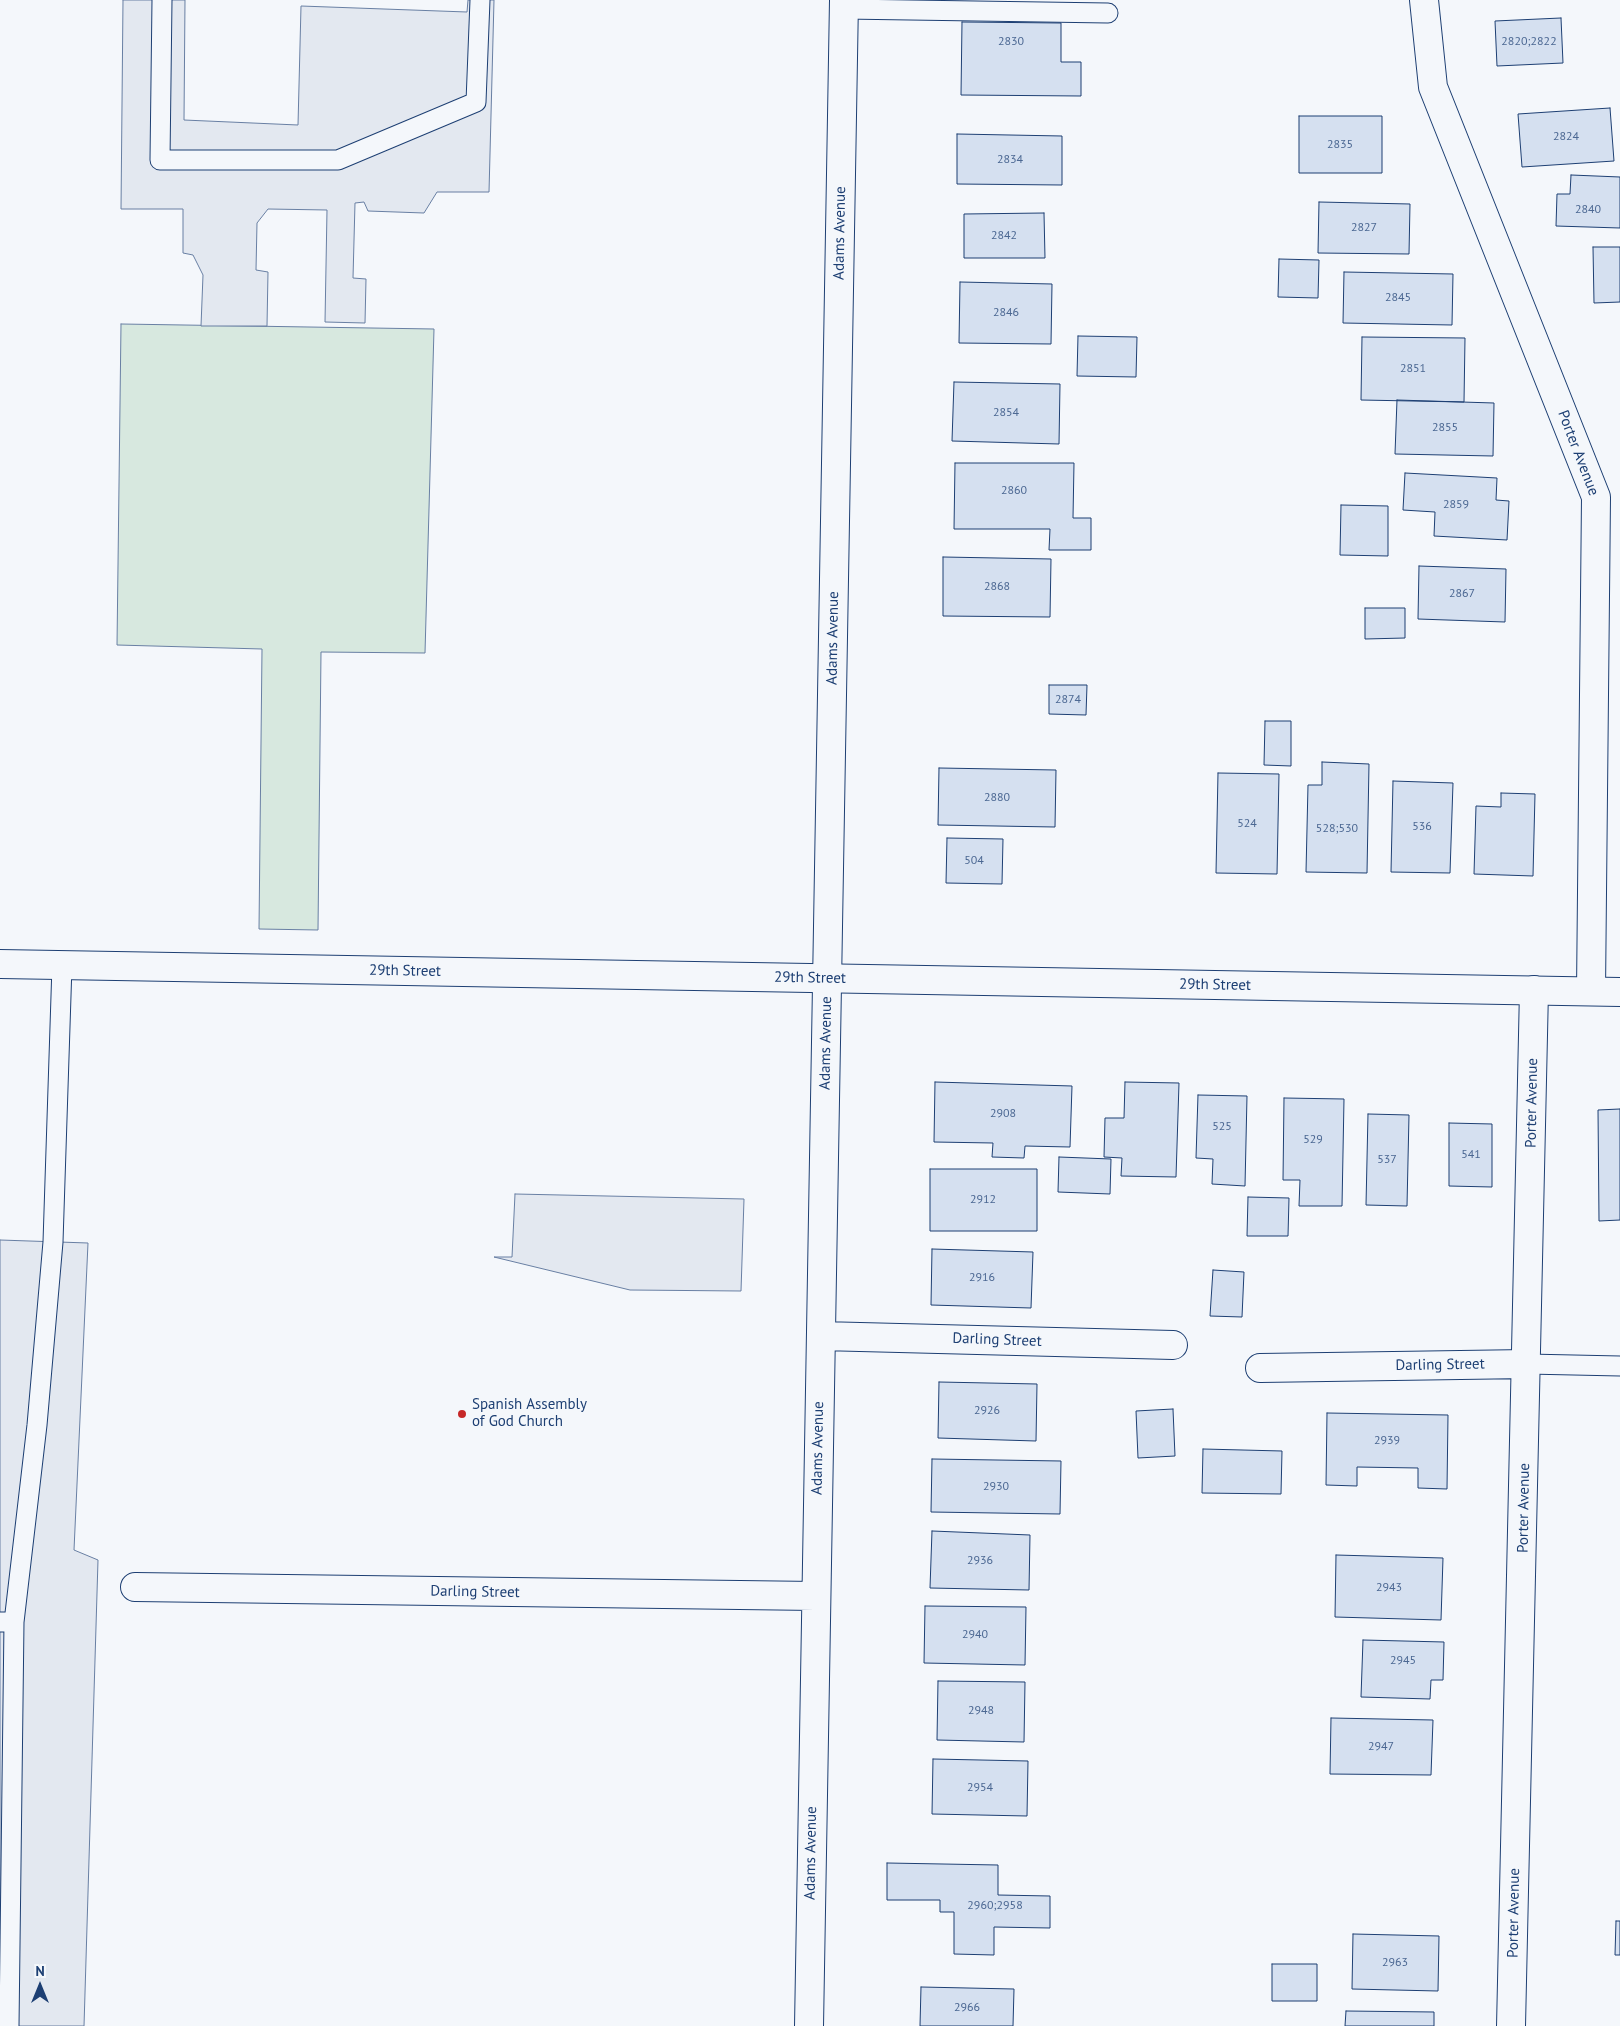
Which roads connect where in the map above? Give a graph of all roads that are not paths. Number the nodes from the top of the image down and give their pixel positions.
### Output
1 (162, 0) edge
2 (480, 0) edge
3 (1424, 0) edge
4 (844, 4) edge
5 (1108, 13) dead end
6 (0, 964) edge
7 (62, 965) junction
8 (827, 978) junction
9 (1534, 990) junction
10 (1591, 991) junction
11 (1620, 992) edge
12 (820, 1336) junction
13 (1173, 1345) dead end
14 (1527, 1364) junction
15 (1620, 1366) edge
16 (1260, 1368) dead end
17 (135, 1587) dead end
18 (815, 1596) junction
19 (7, 1622) edge
20 (10, 2026) edge
21 (809, 2026) edge
22 (1511, 2026) edge

1 - 2 lane
3 - 10 street, Porter Avenue
4 - 5 lane
4 - 8 street, Adams Avenue
6 - 7 street, 29th Street
7 - 8 street, 29th Street
7 - 19 lane
8 - 9 street, 29th Street
8 - 12 street, Adams Avenue
9 - 10 street, 29th Street
9 - 14 street, Porter Avenue
10 - 11 street, 29th Street
12 - 13 street, Darling Street
12 - 18 street, Adams Avenue
14 - 15 lane, Darling Street
14 - 16 street, Darling Street
14 - 22 street, Porter Avenue
17 - 18 street, Darling Street
18 - 21 street, Adams Avenue
19 - 20 lane

